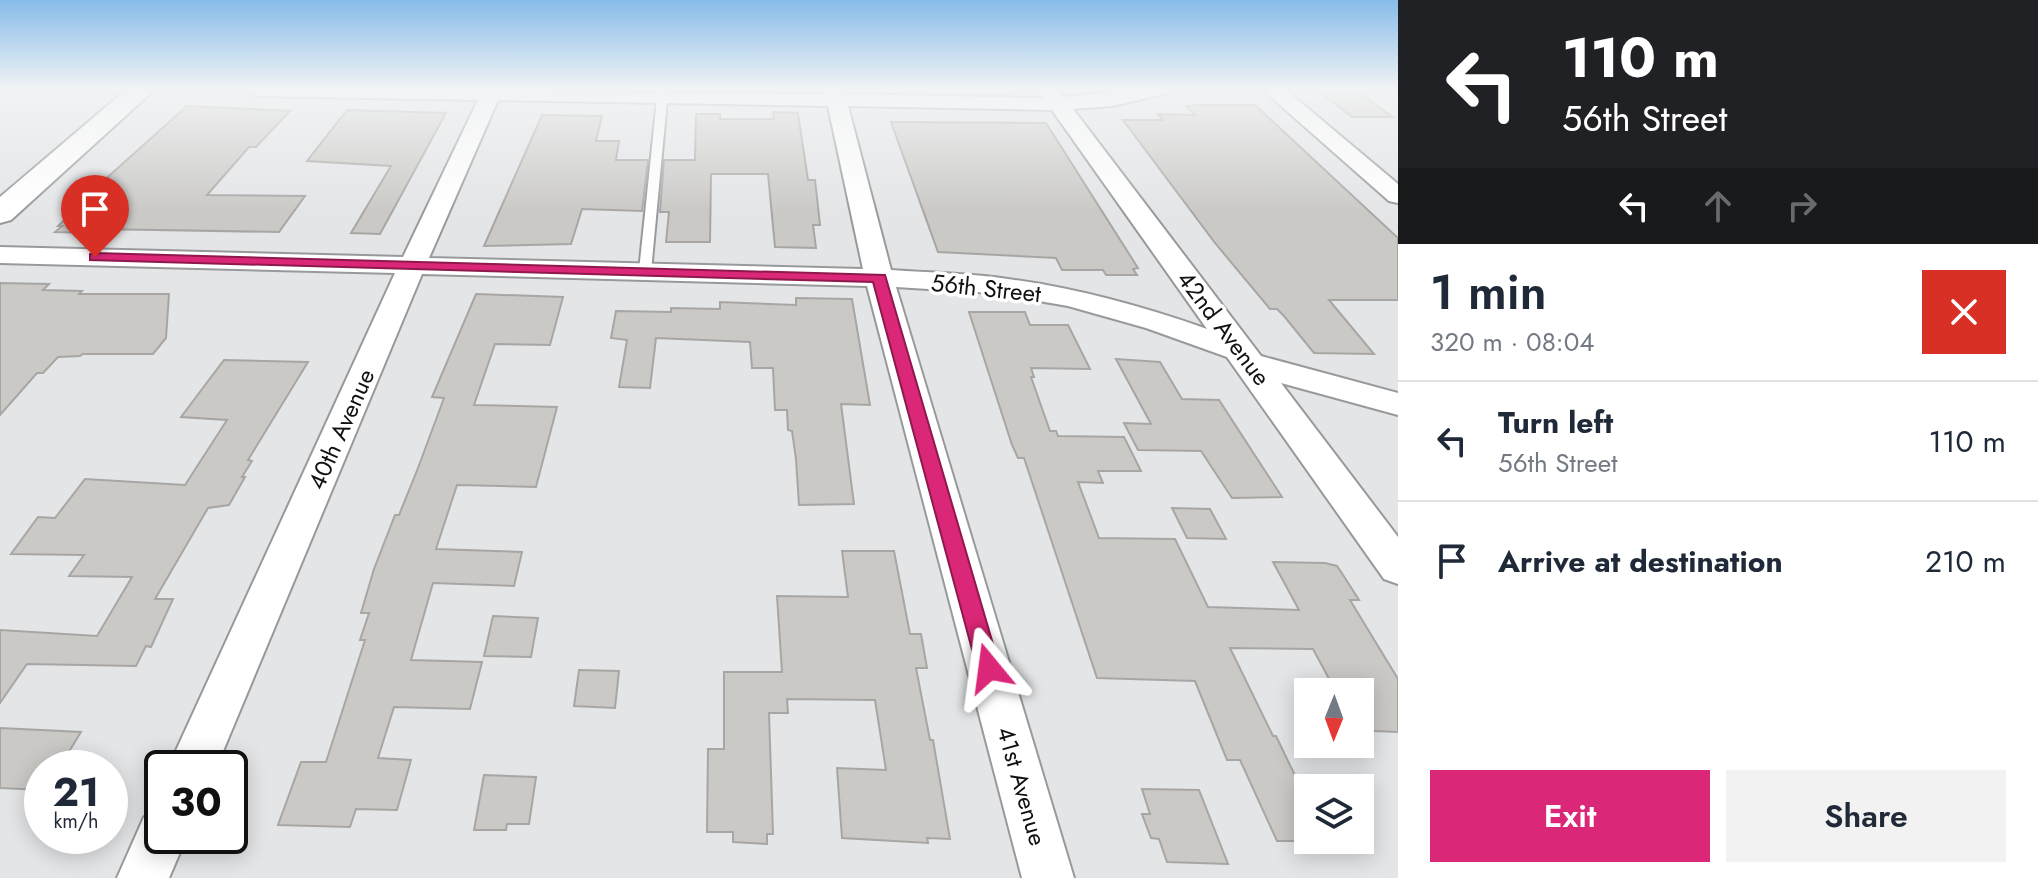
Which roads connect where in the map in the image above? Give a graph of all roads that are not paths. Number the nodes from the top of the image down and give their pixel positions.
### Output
1 (95, 131) edge
2 (474, 131) edge
3 (658, 131) edge
4 (844, 131) edge
5 (1078, 131) edge
6 (1321, 131) edge
7 (1398, 196) edge
8 (0, 213) edge
9 (0, 255) edge
10 (413, 264) junction
11 (645, 271) junction
12 (879, 278) junction
13 (1247, 358) junction
14 (1398, 404) edge
15 (1398, 567) edge
16 (200, 750) edge
17 (154, 854) edge
18 (143, 878) edge
19 (1048, 878) edge

1 - 8 main road
2 - 10 street, 40th Avenue
3 - 11 lane
4 - 12 street, 41st Avenue
5 - 13 street, 42nd Avenue
6 - 7 street
9 - 10 street, 56th Street
10 - 11 street, 56th Street
10 - 16 street, 40th Avenue
11 - 12 street, 56th Street
12 - 13 street, 56th Street
12 - 19 street, 41st Avenue
13 - 14 street, 56th Street
13 - 15 street, 42nd Avenue
17 - 18 street

